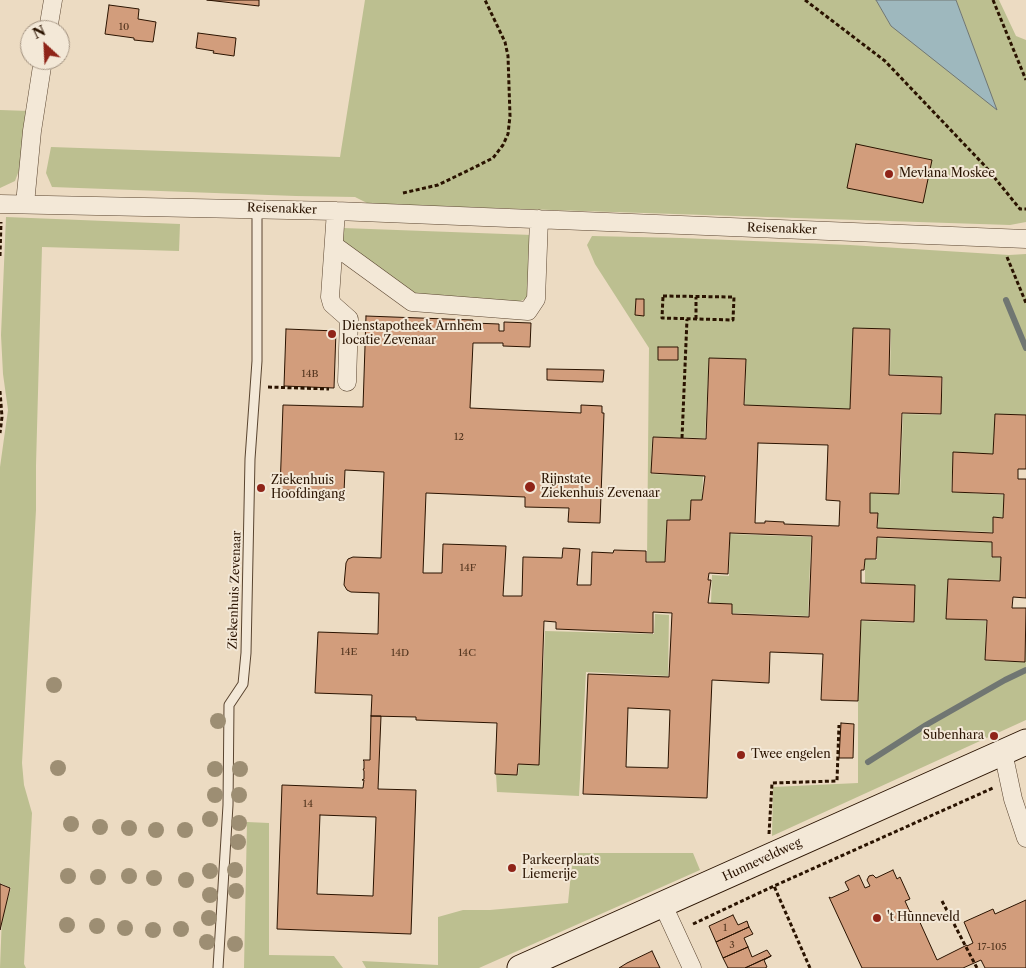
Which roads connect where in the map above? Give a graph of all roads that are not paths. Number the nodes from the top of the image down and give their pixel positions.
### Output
1 (53, 0) edge
2 (50, 20) edge
3 (41, 70) edge
4 (0, 204) edge
5 (25, 204) junction
6 (257, 209) junction
7 (336, 211) junction
8 (539, 219) junction
9 (1026, 239) edge
10 (335, 246) junction
11 (347, 382) road end
12 (1026, 742) edge
13 (1003, 752) junction
14 (1026, 838) edge
15 (663, 905) junction
16 (218, 968) edge
17 (520, 968) edge
18 (692, 968) edge

1 - 2 street
3 - 5 street
4 - 5 street, Reisenakker
5 - 6 street, Reisenakker
6 - 7 street, Reisenakker
6 - 16 lane, Ziekenhuis Zevenaar
7 - 8 street, Reisenakker
7 - 10 street
8 - 9 street, Reisenakker
8 - 10 street
10 - 11 street
12 - 13 street, Hunneveldweg
13 - 14 street
13 - 15 street, Hunneveldweg
15 - 17 street, Hunneveldweg
15 - 18 street

